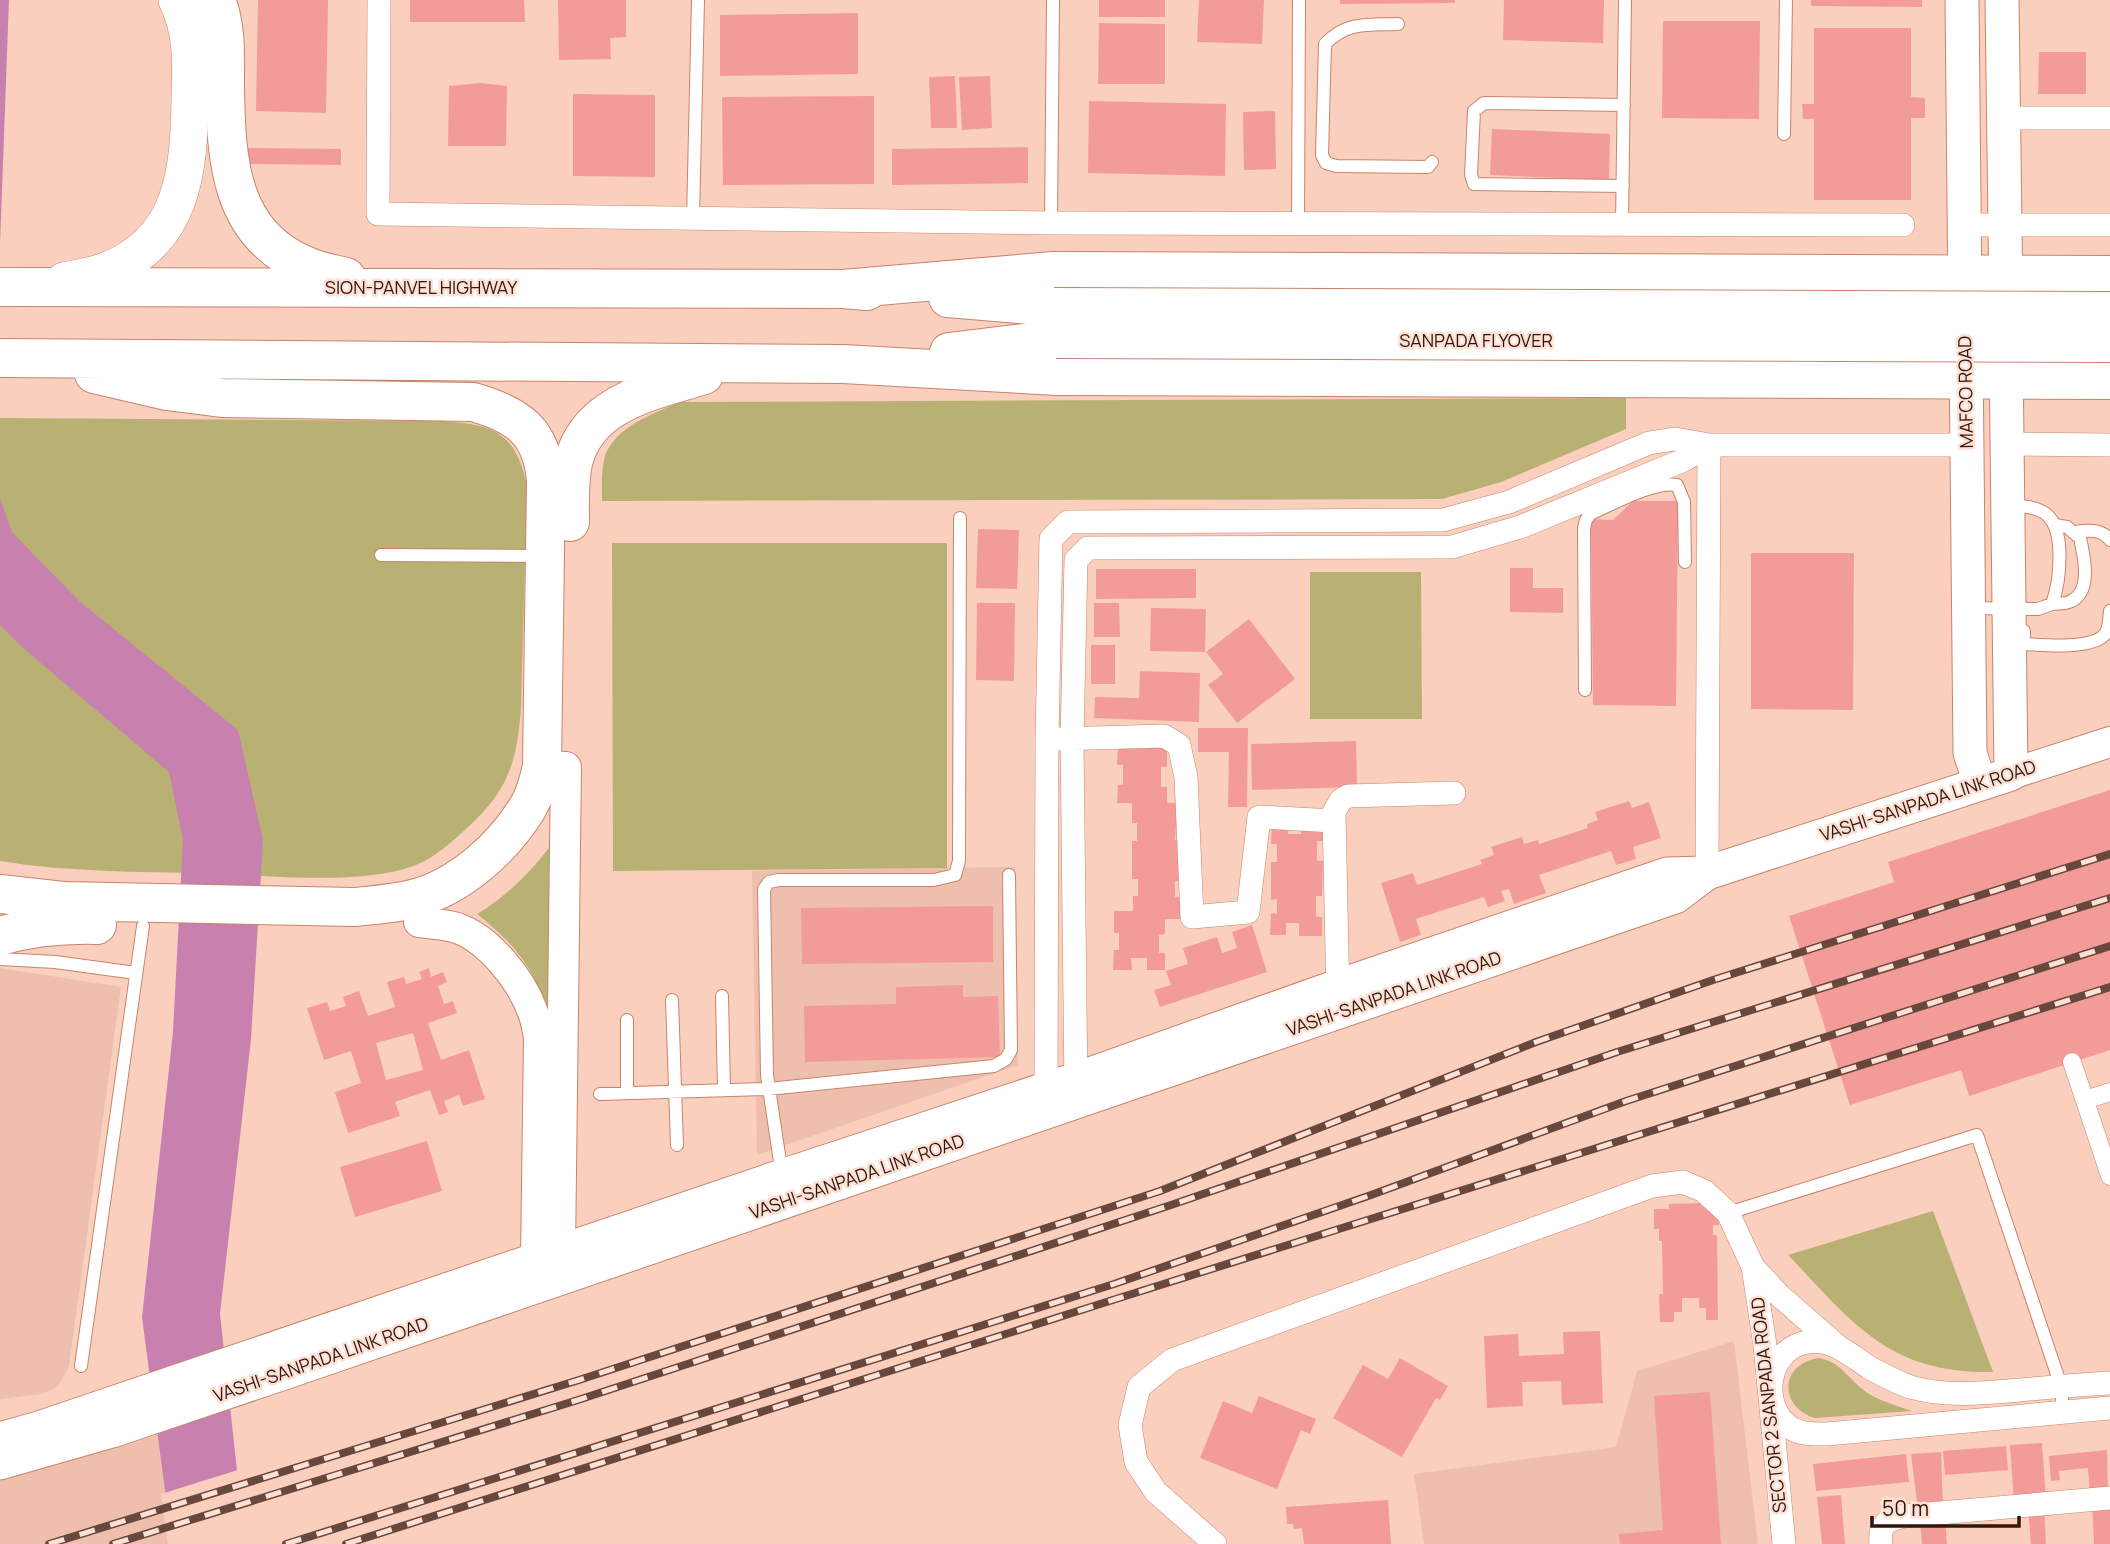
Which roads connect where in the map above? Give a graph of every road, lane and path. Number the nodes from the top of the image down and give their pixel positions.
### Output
1 (177, 0) edge
2 (216, 0) edge
3 (379, 0) edge
4 (698, 0) edge
5 (1053, 0) edge
6 (1299, 0) edge
7 (1625, 0) edge
8 (1786, 0) edge
9 (1962, 0) edge
10 (2003, 0) edge
11 (1398, 24) dead end
12 (1298, 89) junction
13 (1324, 90) junction
14 (1625, 105) junction
15 (2004, 118) junction
16 (2110, 118) edge
17 (1784, 135) dead end
18 (1432, 162) dead end
19 (1623, 186) junction
20 (693, 219) junction
21 (1051, 223) junction
22 (1298, 224) junction
23 (1622, 224) junction
24 (1903, 225) dead end
25 (1964, 225) junction
26 (2005, 225) junction
27 (2110, 225) edge
28 (1800, 274) junction
29 (1965, 274) junction
30 (2005, 274) junction
31 (2110, 275) edge
32 (0, 286) edge
33 (40, 288) junction
34 (390, 288) junction
35 (843, 289) junction
36 (2110, 311) edge
37 (1055, 323) junction
38 (2110, 344) edge
39 (0, 358) edge
40 (38, 359) junction
41 (740, 364) junction
42 (843, 364) junction
43 (1800, 379) junction
44 (1966, 380) junction
45 (2007, 380) junction
46 (2110, 380) edge
47 (2007, 444) junction
48 (1709, 445) junction
49 (1967, 445) junction
50 (2110, 445) edge
51 (1682, 478) junction
52 (2008, 506) junction
53 (960, 518) dead end
54 (2055, 525) junction
55 (2075, 532) junction
56 (2110, 540) edge
57 (381, 555) dead end
58 (545, 556) junction
59 (1685, 562) dead end
60 (2052, 604) junction
61 (1968, 608) junction
62 (2016, 609) junction
63 (2110, 611) edge
64 (1585, 690) dead end
65 (1047, 739) junction
66 (1072, 739) junction
67 (2110, 742) edge
68 (554, 766) junction
69 (1995, 778) junction
70 (1454, 793) dead end
71 (1334, 821) junction
72 (1707, 873) junction
73 (1009, 876) dead end
74 (0, 894) edge
75 (158, 918) junction
76 (354, 918) junction
77 (419, 922) junction
78 (0, 936) edge
79 (0, 959) edge
80 (136, 973) junction
81 (722, 996) dead end
82 (1338, 999) junction
83 (672, 1000) dead end
84 (627, 1020) dead end
85 (2072, 1062) dead end
86 (768, 1089) junction
87 (724, 1090) junction
88 (674, 1092) junction
89 (2110, 1092) edge
90 (627, 1093) junction
91 (600, 1094) dead end
92 (1061, 1095) junction
93 (2085, 1100) junction
94 (677, 1145) dead end
95 (782, 1175) junction
96 (2110, 1176) edge
97 (1728, 1213) junction
98 (1753, 1267) junction
99 (551, 1268) junction
100 (1836, 1345) junction
101 (81, 1366) dead end
102 (2110, 1383) edge
103 (2061, 1386) junction
104 (1913, 1388) junction
105 (1770, 1399) junction
106 (2110, 1408) edge
107 (2063, 1411) junction
108 (107, 1418) junction
109 (1916, 1427) junction
110 (1808, 1434) junction
111 (0, 1439) edge
112 (0, 1463) edge
113 (1777, 1475) junction
114 (2110, 1498) edge
115 (1215, 1544) edge
116 (1784, 1544) edge
117 (1881, 1544) edge

1 - 33 main road
2 - 34 highway
3 - 20 street
4 - 20 lane
5 - 21 lane
6 - 12 lane
7 - 14 lane
8 - 17 lane
9 - 25 main road, MAFCO ROAD
10 - 15 main road
11 - 13 lane
12 - 13 lane
12 - 22 lane
13 - 18 lane
14 - 19 lane
14 - 19 lane
15 - 16 street
15 - 26 main road
19 - 23 lane
20 - 21 street
21 - 22 street
22 - 23 street
23 - 24 street
25 - 26 street
25 - 29 main road, MAFCO ROAD
26 - 27 street
26 - 30 main road
28 - 29 highway
28 - 35 highway
28 - 43 highway
29 - 30 highway
29 - 44 main road, MAFCO ROAD
30 - 31 highway
30 - 45 main road
32 - 33 highway, SION-PANVEL HIGHWAY
33 - 34 highway, SION-PANVEL HIGHWAY
34 - 35 highway, SION-PANVEL HIGHWAY
35 - 37 highway, SANPADA FLYOVER
36 - 37 highway, SANPADA FLYOVER, bridge
37 - 38 highway, SANPADA FLYOVER, bridge
37 - 42 highway, SANPADA FLYOVER
39 - 40 highway
40 - 41 highway
40 - 58 highway
41 - 42 highway
41 - 68 highway
42 - 43 highway
43 - 44 highway
44 - 45 highway
44 - 49 main road, MAFCO ROAD
45 - 46 highway
45 - 47 main road
47 - 50 street
47 - 52 main road
48 - 49 street
48 - 51 lane
48 - 65 street
48 - 66 street
48 - 72 street
49 - 61 main road, MAFCO ROAD
51 - 59 lane
51 - 64 lane
52 - 54 lane
52 - 62 main road
53 - 86 lane
54 - 55 lane
54 - 60 lane
55 - 56 lane
55 - 60 lane
57 - 58 lane
58 - 68 highway
60 - 62 lane
61 - 62 lane
61 - 69 main road, MAFCO ROAD
62 - 63 lane
62 - 69 main road
65 - 66 street
65 - 92 street
66 - 71 street
66 - 92 street
67 - 69 street, VASHI-SANPADA LINK ROAD
68 - 76 highway
68 - 77 highway
68 - 99 street
69 - 72 main road, VASHI-SANPADA LINK ROAD
70 - 71 street
71 - 82 street
72 - 82 main road, VASHI-SANPADA LINK ROAD
73 - 86 lane
74 - 75 highway
75 - 76 highway
75 - 78 highway
75 - 80 lane
76 - 77 highway
77 - 99 street
79 - 80 lane
80 - 101 lane
81 - 87 lane
82 - 92 main road, VASHI-SANPADA LINK ROAD
83 - 88 lane
84 - 90 lane
85 - 93 street
86 - 87 lane
86 - 95 lane
87 - 88 lane
88 - 90 lane
88 - 94 lane
89 - 93 street
90 - 91 lane
92 - 95 main road, VASHI-SANPADA LINK ROAD
92 - 99 main road, VASHI-SANPADA LINK ROAD
93 - 96 street
95 - 99 main road, VASHI-SANPADA LINK ROAD
97 - 98 street
97 - 103 lane
97 - 115 street
98 - 100 street
98 - 105 street, SECTOR 2 SANPADA ROAD
99 - 108 main road, VASHI-SANPADA LINK ROAD
100 - 104 street
100 - 105 street
102 - 103 street
103 - 104 street
103 - 107 lane
104 - 109 street
105 - 110 street
105 - 113 street, SECTOR 2 SANPADA ROAD
106 - 107 street
107 - 109 street
108 - 111 main road, VASHI-SANPADA LINK ROAD
108 - 112 main road, VASHI-SANPADA LINK ROAD
109 - 110 street
110 - 113 street
113 - 116 street, SECTOR 2 SANPADA ROAD
114 - 117 street

